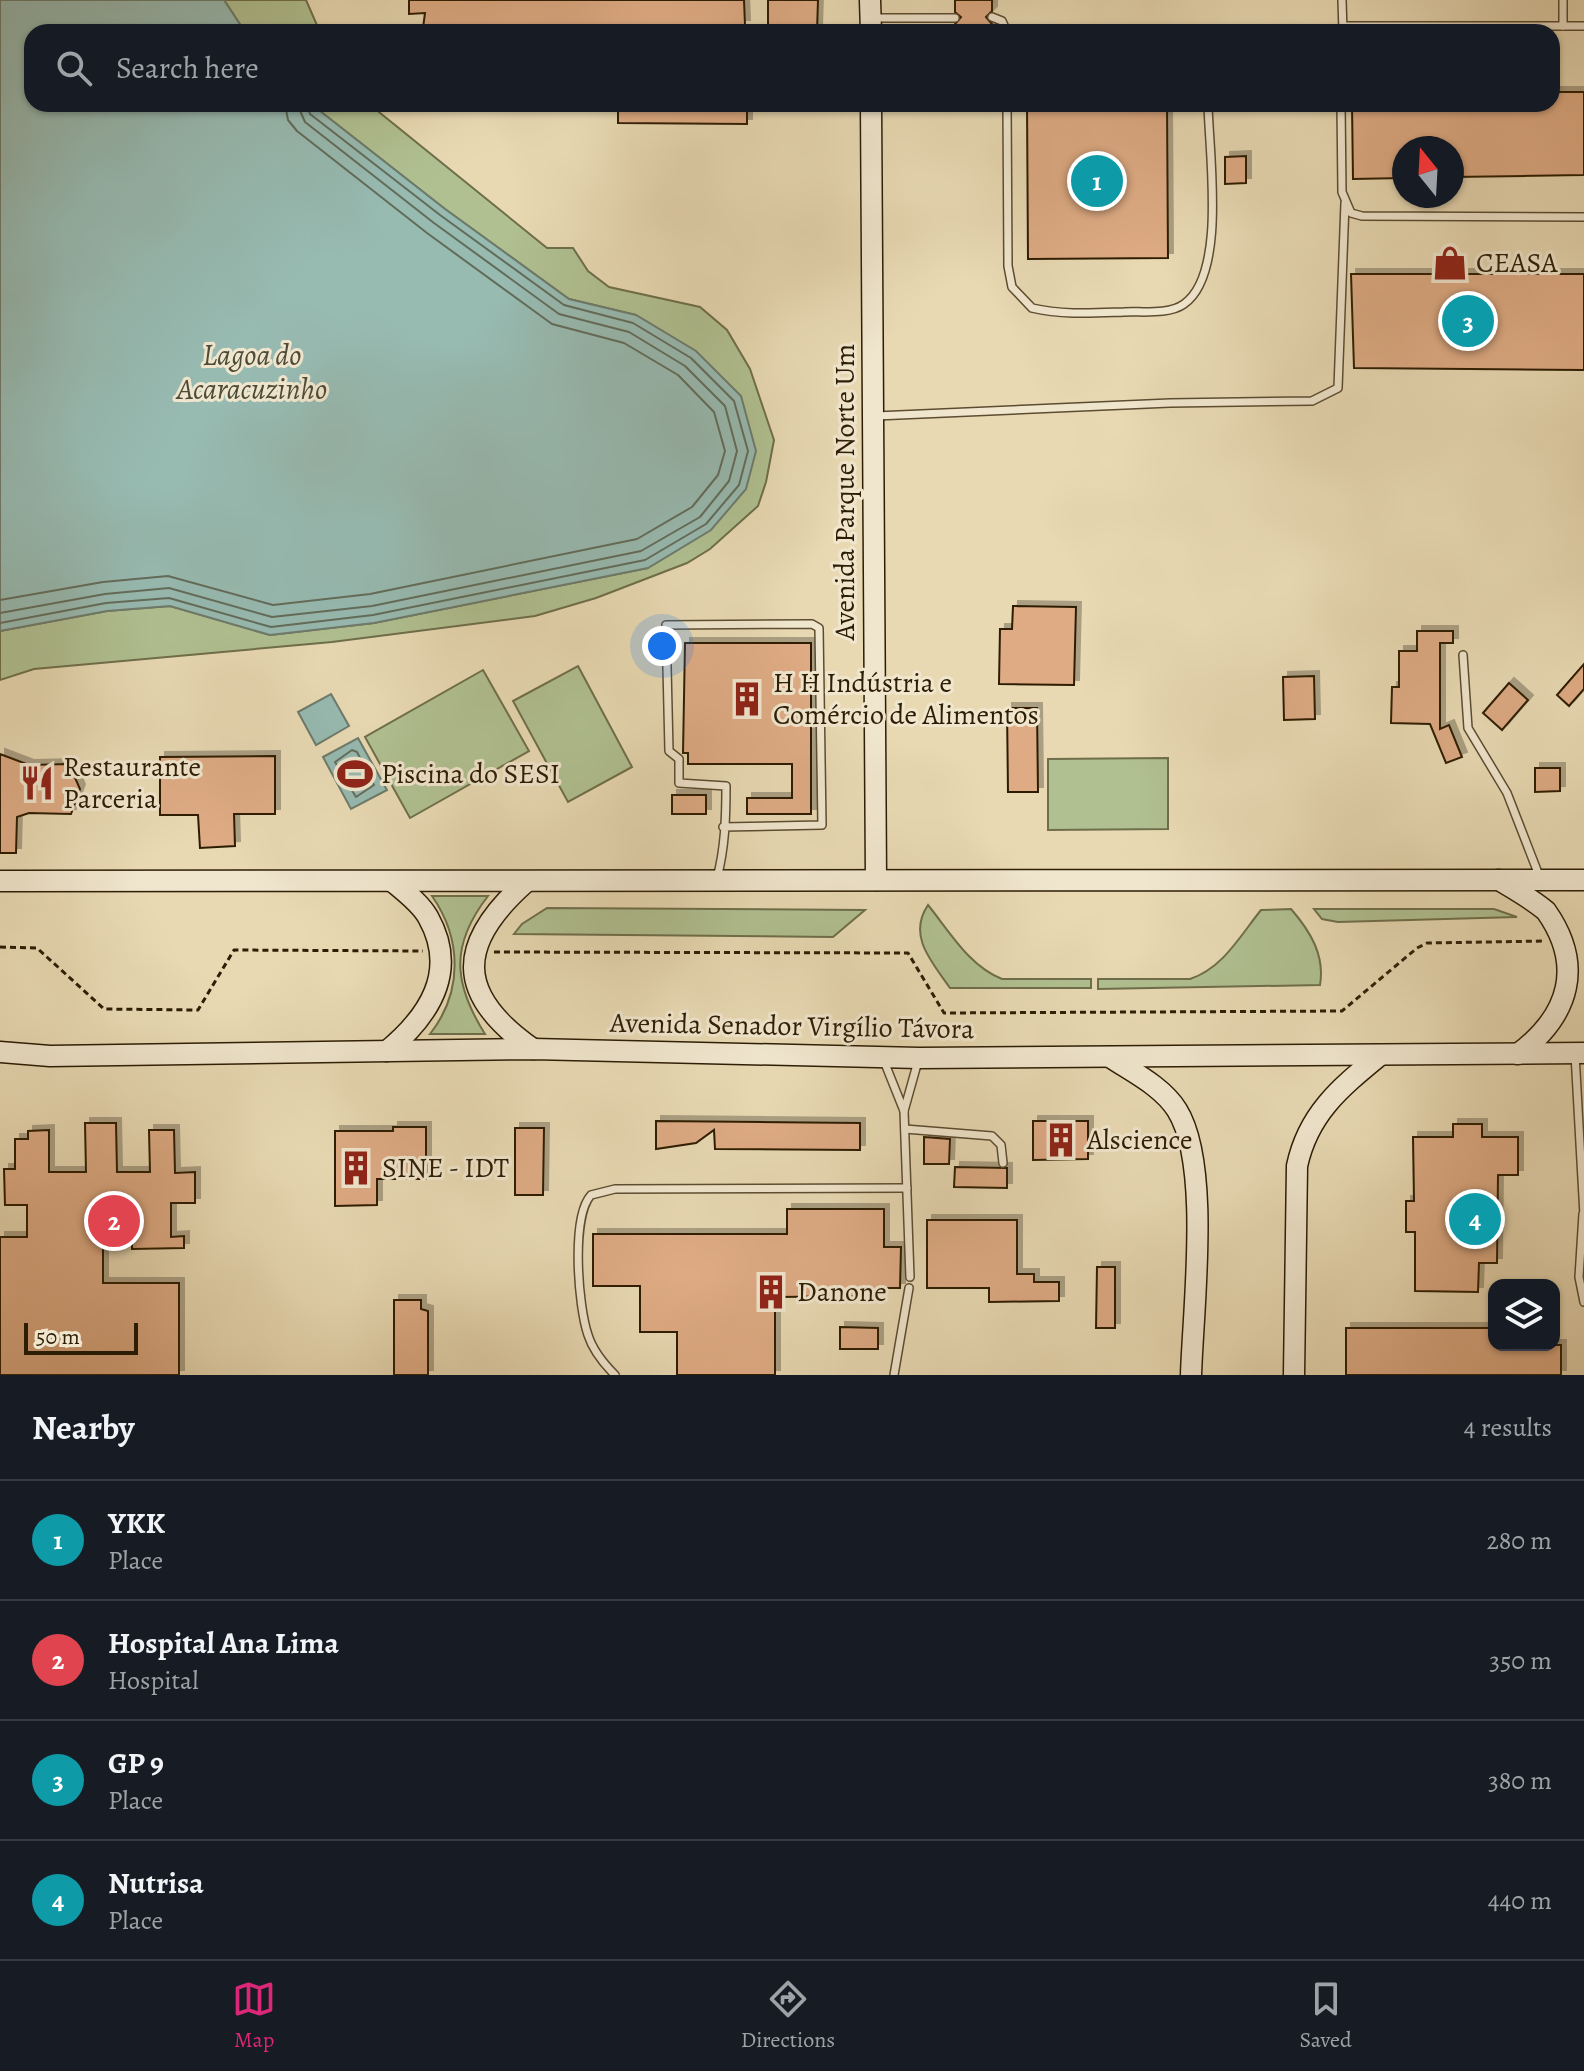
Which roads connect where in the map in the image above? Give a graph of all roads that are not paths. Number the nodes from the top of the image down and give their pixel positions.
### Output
1 (1342, 0) edge
2 (1563, 0) edge
3 (871, 17) edge
4 (992, 17) dead end
5 (955, 18) dead end
6 (1003, 24) edge
7 (1343, 24) edge
8 (1560, 26) edge
9 (1563, 26) junction
10 (1584, 26) edge
11 (871, 112) edge
12 (1007, 112) edge
13 (1208, 112) edge
14 (1341, 112) edge
15 (1345, 203) junction
16 (1584, 217) edge
17 (873, 416) junction
18 (1463, 655) dead end
19 (723, 827) junction
20 (1499, 879) junction
21 (717, 880) junction
22 (876, 880) junction
23 (1540, 880) junction
24 (1584, 880) edge
25 (0, 881) edge
26 (393, 882) junction
27 (526, 882) junction
28 (533, 1049) junction
29 (387, 1051) junction
30 (0, 1052) edge
31 (1580, 1053) edge
32 (1518, 1054) junction
33 (882, 1056) junction
34 (1379, 1056) junction
35 (1110, 1057) junction
36 (919, 1058) junction
37 (904, 1111) junction
38 (905, 1129) junction
39 (1003, 1163) dead end
40 (907, 1188) junction
41 (1584, 1214) edge
42 (910, 1277) dead end
43 (909, 1288) dead end
44 (1584, 1302) edge
45 (615, 1375) edge
46 (894, 1375) edge
47 (1191, 1375) edge
48 (1294, 1375) edge

1 - 7 lane
2 - 9 lane
3 - 5 lane
4 - 6 lane
8 - 9 lane
9 - 10 lane
11 - 17 main road, Avenida Parque Norte Um
12 - 13 lane
14 - 15 lane
15 - 16 lane
15 - 17 lane
17 - 22 main road, Avenida Parque Norte Um
18 - 23 lane
19 - 19 lane
19 - 21 lane
20 - 22 main road
20 - 23 main road
20 - 32 main road
21 - 22 main road
21 - 27 main road
23 - 24 main road
25 - 26 main road
26 - 27 main road
26 - 29 main road
27 - 28 main road
28 - 29 main road, Avenida Senador Virgílio Távora
28 - 33 main road, Avenida Senador Virgílio Távora
29 - 30 main road, Avenida Senador Virgílio Távora
31 - 32 main road, Avenida Senador Virgílio Távora
31 - 41 lane
32 - 34 main road, Avenida Senador Virgílio Távora
33 - 36 main road, Avenida Senador Virgílio Távora
33 - 37 lane
34 - 35 main road, Avenida Senador Virgílio Távora
34 - 48 main road
35 - 36 main road, Avenida Senador Virgílio Távora
35 - 47 main road
36 - 37 lane
37 - 38 lane
38 - 39 lane
38 - 40 lane
40 - 42 lane
40 - 45 lane
41 - 44 lane
43 - 46 lane

